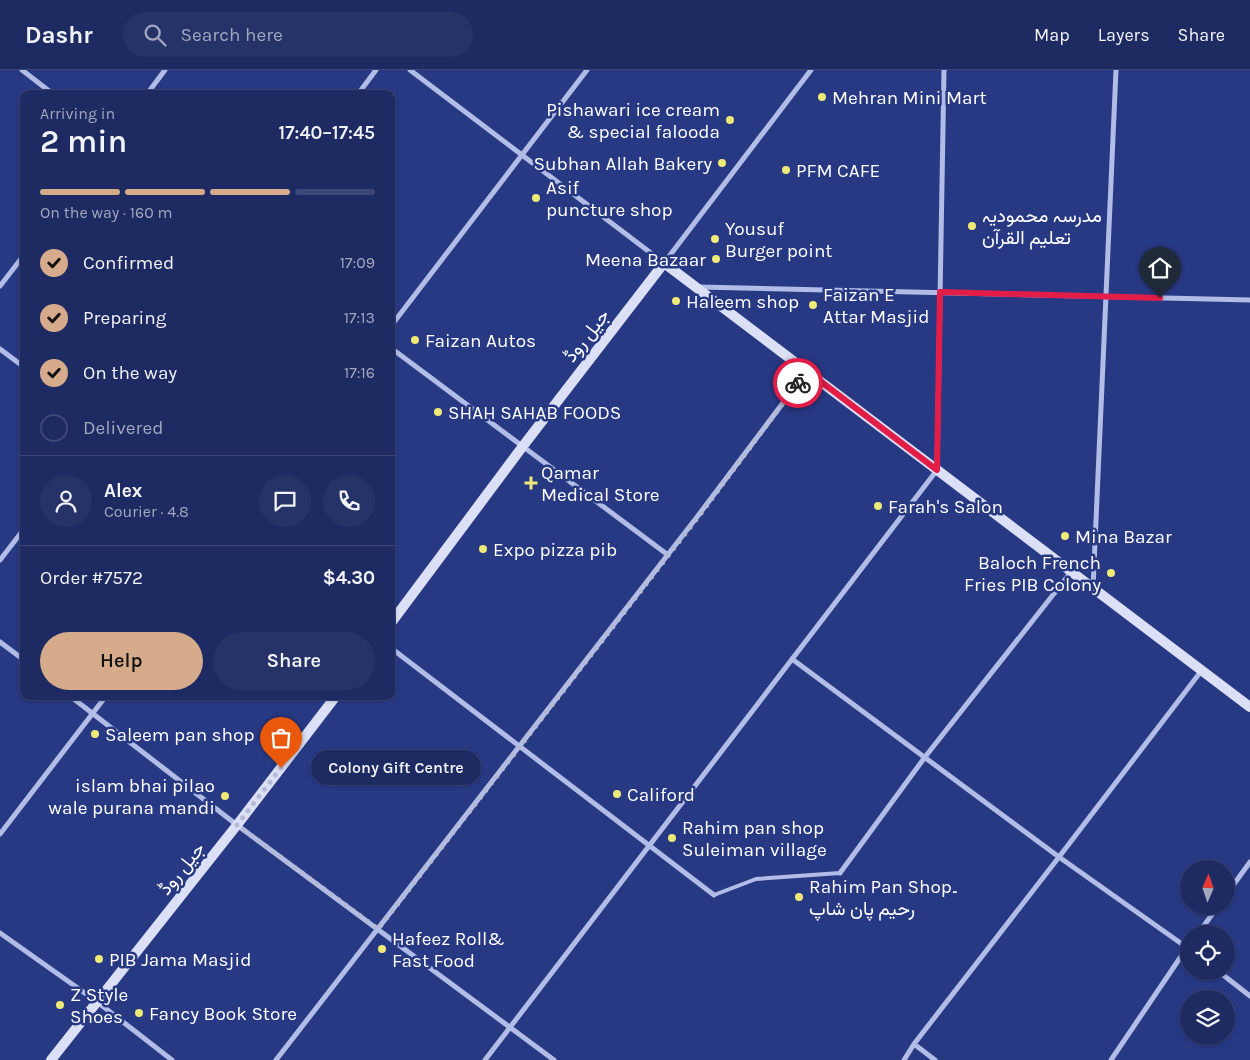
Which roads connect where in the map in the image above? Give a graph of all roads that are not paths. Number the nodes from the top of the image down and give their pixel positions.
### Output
1 (22, 70) edge
2 (165, 70) edge
3 (376, 70) edge
4 (410, 70) edge
5 (587, 70) edge
6 (811, 70) edge
7 (944, 70) edge
8 (1116, 70) edge
9 (48, 90) edge
10 (150, 90) edge
11 (361, 90) edge
12 (522, 155) junction
13 (20, 260) edge
14 (664, 263) junction
15 (0, 286) edge
16 (696, 287) junction
17 (940, 292) junction
18 (1106, 296) junction
19 (1250, 300) edge
20 (395, 321) edge
21 (0, 349) edge
22 (395, 351) edge
23 (20, 364) edge
24 (807, 371) junction
25 (523, 446) junction
26 (937, 470) junction
27 (20, 534) edge
28 (668, 555) junction
29 (0, 560) edge
30 (1071, 571) junction
31 (1093, 588) junction
32 (395, 618) edge
33 (0, 642) edge
34 (395, 651) edge
35 (20, 657) edge
36 (792, 659) junction
37 (1202, 670) junction
38 (75, 700) edge
39 (103, 700) edge
40 (333, 700) edge
41 (1250, 707) edge
42 (93, 714) junction
43 (519, 746) junction
44 (925, 757) junction
45 (237, 825) junction
46 (0, 834) edge
47 (650, 845) junction
48 (1060, 857) junction
49 (1250, 862) edge
50 (840, 873) joint
51 (1235, 882) edge
52 (714, 895) joint
53 (378, 929) junction
54 (0, 933) edge
55 (1180, 942) edge
56 (1180, 960) edge
57 (1230, 980) edge
58 (1250, 996) edge
59 (96, 1001) junction
60 (510, 1027) junction
61 (914, 1044) junction
62 (50, 1060) edge
63 (172, 1060) edge
64 (276, 1060) edge
65 (485, 1060) edge
66 (554, 1060) edge
67 (904, 1060) edge
68 (935, 1060) edge
69 (1111, 1060) edge

1 - 9 street
2 - 10 street
3 - 11 street
4 - 12 street
5 - 12 street
6 - 14 street, جیل روڈ
7 - 17 street
8 - 18 street
12 - 14 street
12 - 20 street
13 - 15 street
14 - 16 street
14 - 25 street, جیل روڈ
16 - 17 street
16 - 24 street
17 - 18 street
17 - 26 street
18 - 19 street
18 - 31 street
21 - 23 street
22 - 25 street
24 - 26 street
24 - 28 street
25 - 28 street
25 - 32 street, جیل روڈ
26 - 30 street
26 - 36 street
27 - 29 street
28 - 43 street
30 - 31 street
30 - 44 street
31 - 37 street
33 - 35 street
34 - 43 street
36 - 44 street
36 - 47 street
37 - 41 street
37 - 48 street
38 - 42 street
39 - 42 street
40 - 45 street, جیل روڈ
42 - 45 street
42 - 46 street
43 - 47 street
43 - 53 street
44 - 48 street
44 - 50 street
45 - 53 street
45 - 59 street, جیل روڈ
47 - 52 street
47 - 60 street
48 - 55 street
48 - 61 street
49 - 51 street
50 - 52 lane
53 - 60 street
53 - 64 street
54 - 59 street
56 - 69 street
57 - 58 street
59 - 62 street, جیل روڈ
59 - 63 street
60 - 65 street
60 - 66 street
61 - 67 street
61 - 68 street

